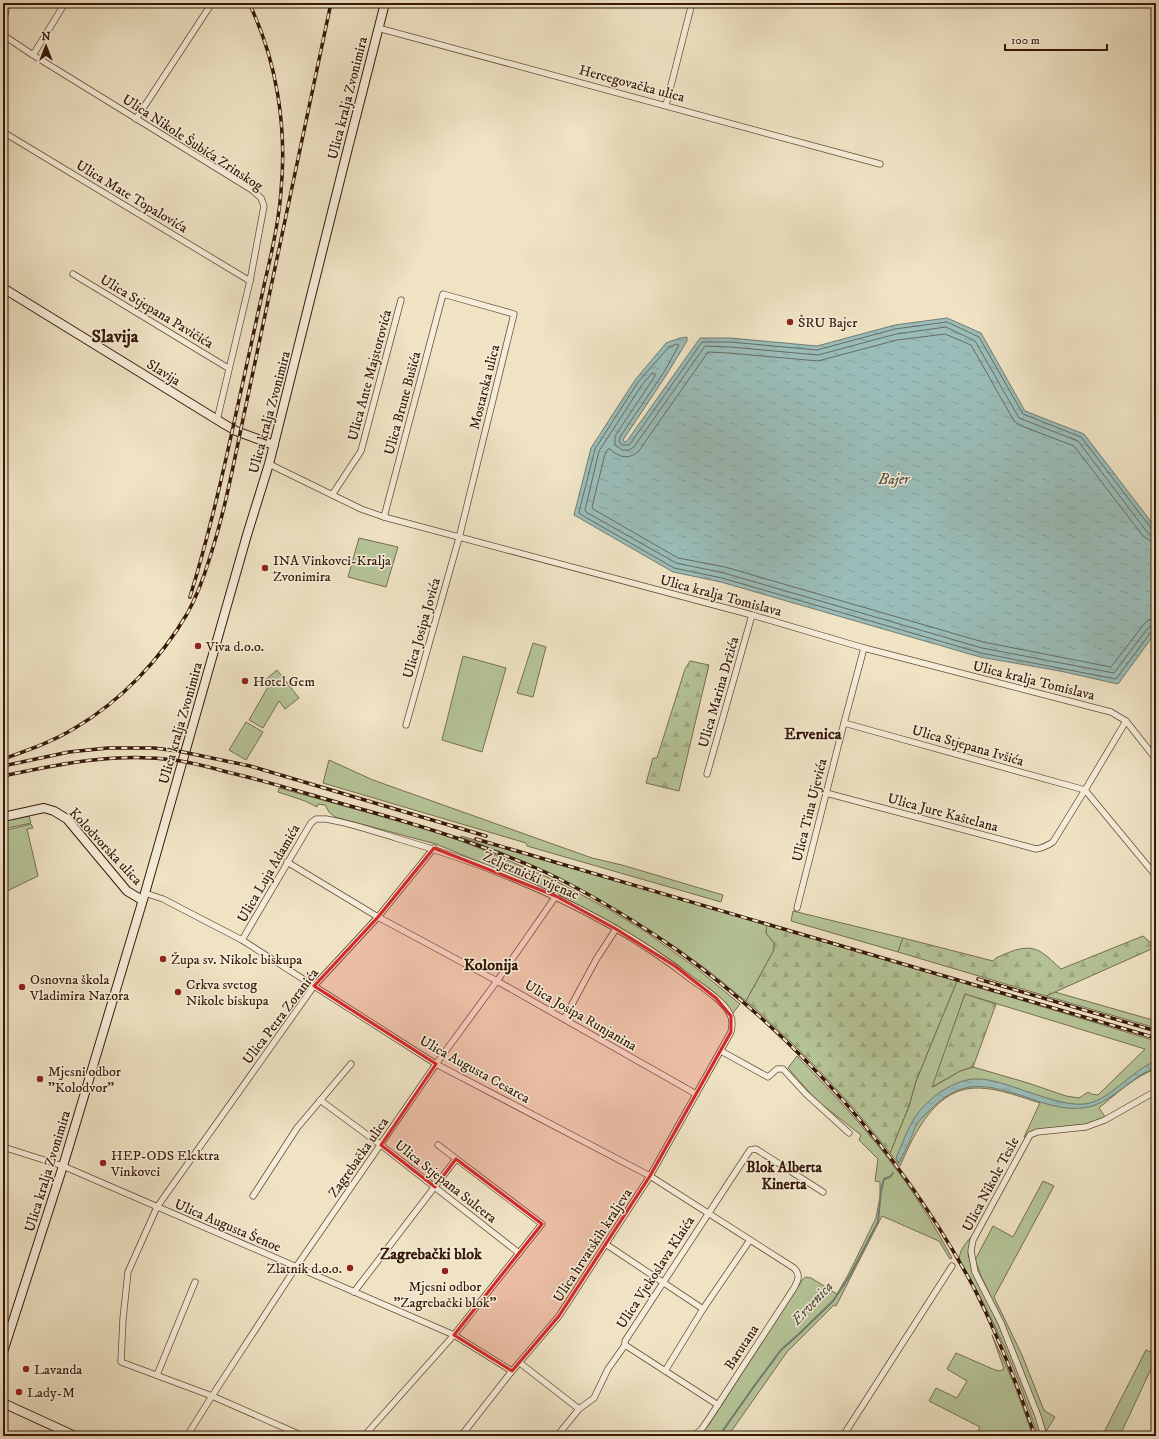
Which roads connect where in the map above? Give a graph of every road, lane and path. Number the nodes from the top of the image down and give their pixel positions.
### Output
1 (7, 3) edge
2 (65, 3) edge
3 (212, 3) edge
4 (385, 3) edge
5 (692, 3) edge
6 (3, 27) edge
7 (378, 28) junction
8 (3, 35) edge
9 (33, 55) junction
10 (666, 105) junction
11 (136, 119) junction
12 (3, 132) edge
13 (880, 164) dead end
14 (73, 274) dead end
15 (250, 281) junction
16 (3, 288) edge
17 (443, 294) joint
18 (401, 300) dead end
19 (228, 368) junction
20 (217, 420) junction
21 (274, 445) junction
22 (269, 464) junction
23 (332, 494) junction
24 (384, 517) junction
25 (459, 538) junction
26 (752, 615) junction
27 (864, 648) junction
28 (1126, 721) junction
29 (844, 723) junction
30 (406, 725) dead end
31 (1156, 759) edge
32 (707, 774) dead end
33 (1085, 790) junction
34 (826, 793) junction
35 (3, 817) edge
36 (316, 819) joint
37 (434, 848) junction
38 (287, 862) junction
39 (1156, 876) edge
40 (144, 896) junction
41 (556, 896) junction
42 (797, 908) dead end
43 (378, 917) junction
44 (616, 929) junction
45 (242, 940) junction
46 (497, 981) junction
47 (314, 986) junction
48 (731, 1016) joint
49 (564, 1019) junction
50 (721, 1051) junction
51 (351, 1064) dead end
52 (436, 1064) junction
53 (1156, 1091) edge
54 (696, 1094) junction
55 (320, 1100) junction
56 (849, 1133) dead end
57 (381, 1145) junction
58 (438, 1145) dead end
59 (3, 1147) edge
60 (456, 1159) junction
61 (63, 1166) junction
62 (650, 1176) junction
63 (435, 1187) junction
64 (822, 1192) dead end
65 (253, 1196) dead end
66 (157, 1207) junction
67 (708, 1213) junction
68 (750, 1240) junction
69 (607, 1245) junction
70 (519, 1253) junction
71 (952, 1266) dead end
72 (296, 1267) junction
73 (794, 1268) joint
74 (195, 1282) dead end
75 (663, 1282) junction
76 (354, 1292) junction
77 (703, 1309) junction
78 (454, 1335) junction
79 (625, 1345) junction
80 (3, 1352) edge
81 (520, 1363) junction
82 (665, 1370) junction
83 (512, 1371) junction
84 (157, 1376) junction
85 (212, 1396) junction
86 (3, 1404) edge
87 (718, 1405) junction
88 (580, 1408) junction
89 (75, 1436) edge
90 (188, 1436) edge
91 (303, 1436) edge
92 (364, 1436) edge
93 (461, 1436) edge
94 (557, 1436) edge
95 (693, 1436) edge
96 (843, 1436) edge
97 (1044, 1436) edge

1 - 6 street
2 - 9 street
3 - 11 street
4 - 7 main road, Ulica kralja Zvonimira
5 - 10 street
7 - 10 street, Hercegovačka ulica
7 - 21 main road, Ulica kralja Zvonimira
8 - 9 street, Ulica Nikole Šubića Zrinskog
9 - 11 street, Ulica Nikole Šubića Zrinskog
10 - 13 street, Hercegovačka ulica
11 - 15 street, Ulica Nikole Šubića Zrinskog
12 - 15 street, Ulica Mate Topalovića
14 - 19 street, Ulica Stjepana Pavičića
15 - 19 street, Ulica Nikole Šubića Zrinskog
16 - 20 main road, Slavija
17 - 24 street, Ulica Brune Bušića
17 - 25 street, Mostarska ulica
18 - 23 street, Ulica Ante Majstorovića
19 - 20 street, Ulica Nikole Šubića Zrinskog
20 - 21 main road, Slavija
21 - 22 main road, Ulica kralja Zvonimira
22 - 23 street, Ulica kralja Tomislava
22 - 40 main road, Ulica kralja Zvonimira
23 - 24 street, Ulica kralja Tomislava
24 - 25 street, Ulica kralja Tomislava
25 - 26 street, Ulica kralja Tomislava
25 - 30 street, Ulica Josipa Jovića
26 - 27 street, Ulica kralja Tomislava
26 - 32 street, Ulica Marina Držića
27 - 28 street, Ulica kralja Tomislava
27 - 29 street, Ulica Tina Ujevića
28 - 31 street, Ulica kralja Tomislava
28 - 33 street
29 - 33 street, Ulica Stjepana Ivšića
29 - 34 street, Ulica Tina Ujevića
33 - 34 street, Ulica Jure Kaštelana
33 - 39 street
34 - 42 street, Ulica Tina Ujevića
35 - 40 main road, Kolodvorska ulica
36 - 37 street, Željeznički vijenac
36 - 38 street, Ulica Luja Adamića
37 - 41 street, Željeznički vijenac
37 - 43 street, Ulica Petra Zoranića
38 - 43 street, Ulica Josipa Runjanina
38 - 45 street, Ulica Luja Adamića
40 - 45 street, Ulica Augusta Cesarca
40 - 61 main road, Ulica kralja Zvonimira
41 - 44 street, Željeznički vijenac
41 - 46 street, Zagrebačka ulica
43 - 46 street, Ulica Josipa Runjanina
43 - 47 street, Ulica Petra Zoranića
44 - 48 street, Željeznički vijenac
44 - 49 street
45 - 47 street, Ulica Augusta Cesarca
46 - 49 street, Ulica Josipa Runjanina
46 - 52 street, Zagrebačka ulica
47 - 52 street, Ulica Augusta Cesarca
47 - 66 street, Ulica Petra Zoranića
48 - 50 street, Ulica hrvatskih kraljeva
49 - 54 street, Ulica Josipa Runjanina
50 - 54 street, Ulica hrvatskih kraljeva
50 - 56 street
51 - 55 street
52 - 57 street, Zagrebačka ulica
52 - 62 street, Ulica Augusta Cesarca
53 - 97 street, Ulica Nikole Tesle
54 - 62 street, Ulica hrvatskih kraljeva
55 - 57 street, Ulica Stjepana Sulcera
55 - 65 street
57 - 63 street, Ulica Stjepana Sulcera
57 - 72 street, Zagrebačka ulica
58 - 60 street
59 - 61 street, Ulica Augusta Šenoe
60 - 63 street
60 - 70 street
61 - 66 street, Ulica Augusta Šenoe
61 - 80 main road, Ulica kralja Zvonimira
62 - 67 street, Ulica Augusta Cesarca
62 - 69 street, Ulica hrvatskih kraljeva
63 - 70 street, Ulica Stjepana Sulcera
63 - 76 street
64 - 67 street
66 - 72 street, Ulica Augusta Šenoe
66 - 84 street, Ulica Petra Zoranića
67 - 68 street, Ulica Augusta Cesarca
67 - 75 street, Ulica Vjekoslava Klaića
68 - 73 street, Ulica Augusta Cesarca
68 - 77 street
69 - 75 street
69 - 81 street, Ulica hrvatskih kraljeva
70 - 78 street
71 - 96 street
72 - 76 street, Ulica Augusta Šenoe
72 - 85 street, Zagrebačka ulica
73 - 87 street, Barutana
74 - 84 street
75 - 77 street
75 - 79 street, Ulica Vjekoslava Klaića
76 - 78 street, Ulica Augusta Šenoe
77 - 82 street
78 - 83 street, Ulica Augusta Šenoe
78 - 92 street
79 - 82 street
79 - 88 street, Ulica Vjekoslava Klaića
81 - 83 street, Ulica hrvatskih kraljeva
81 - 88 street
82 - 87 street
83 - 93 street, Ulica hrvatskih kraljeva
84 - 85 street
85 - 90 street, Zagrebačka ulica
85 - 91 street
86 - 89 main road
87 - 95 street, Barutana
88 - 94 street, Ulica Vjekoslava Klaića

